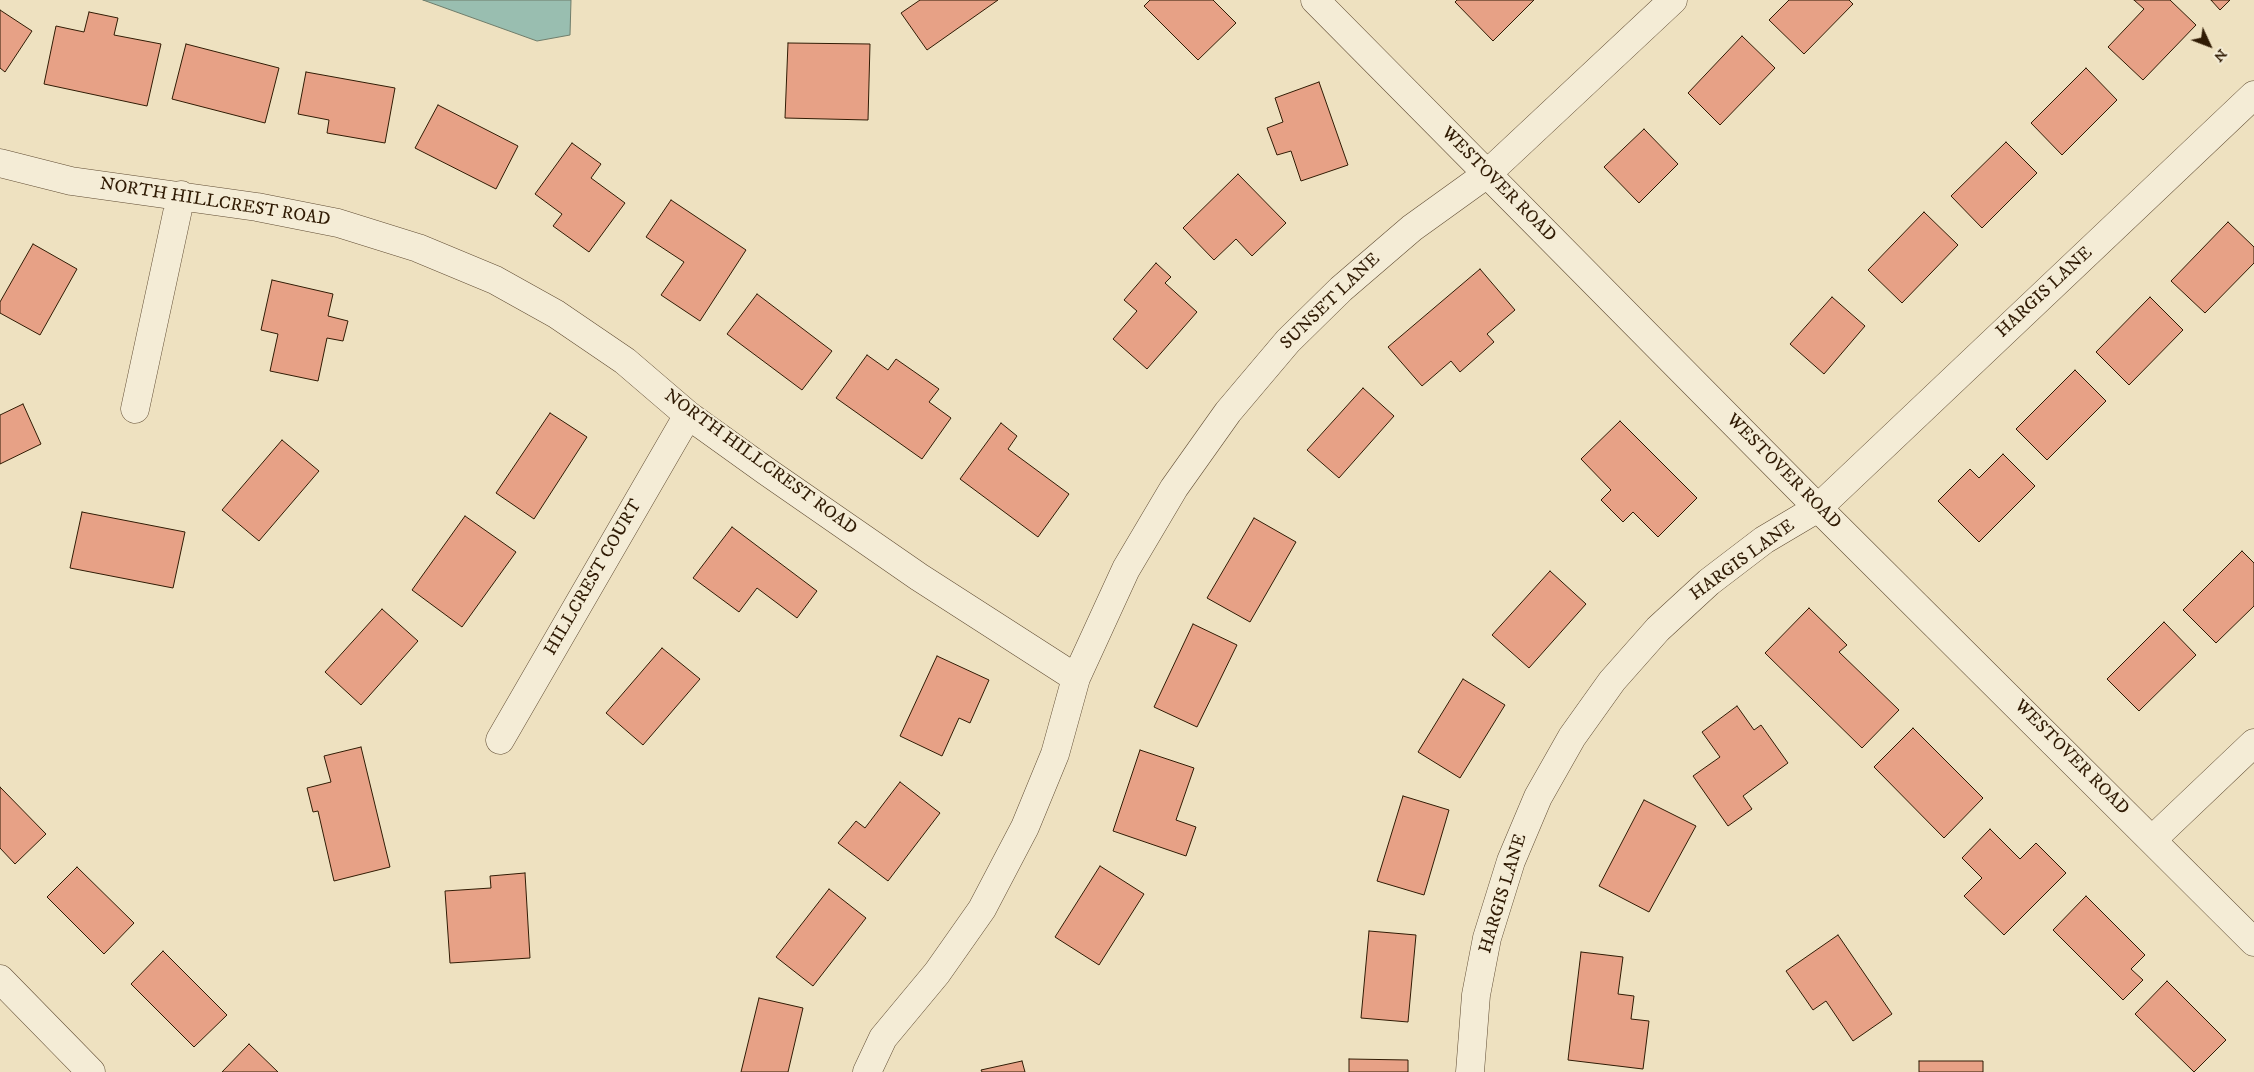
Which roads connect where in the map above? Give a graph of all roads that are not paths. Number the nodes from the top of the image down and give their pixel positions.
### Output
1 (1315, 0) edge
2 (1673, 0) edge
3 (2254, 95) edge
4 (0, 164) edge
5 (1487, 174) junction
6 (181, 196) junction
7 (135, 409) dead end
8 (688, 415) junction
9 (1818, 508) junction
10 (1076, 678) junction
11 (500, 740) dead end
12 (2254, 743) edge
13 (2153, 838) junction
14 (2254, 942) edge
15 (0, 979) edge
16 (91, 1072) edge
17 (867, 1072) edge
18 (1470, 1072) edge

1 - 5 street, WESTOVER ROAD
2 - 5 street, SUNSET LANE
3 - 9 street, HARGIS LANE
4 - 6 street, NORTH HILLCREST ROAD
5 - 9 street, WESTOVER ROAD
5 - 10 street, SUNSET LANE
6 - 7 street
6 - 8 street, NORTH HILLCREST ROAD
8 - 10 street, NORTH HILLCREST ROAD
8 - 11 street, HILLCREST COURT
9 - 13 street, WESTOVER ROAD
9 - 18 street, HARGIS LANE
10 - 17 street
12 - 13 street
13 - 14 street, WESTOVER ROAD
15 - 16 street

